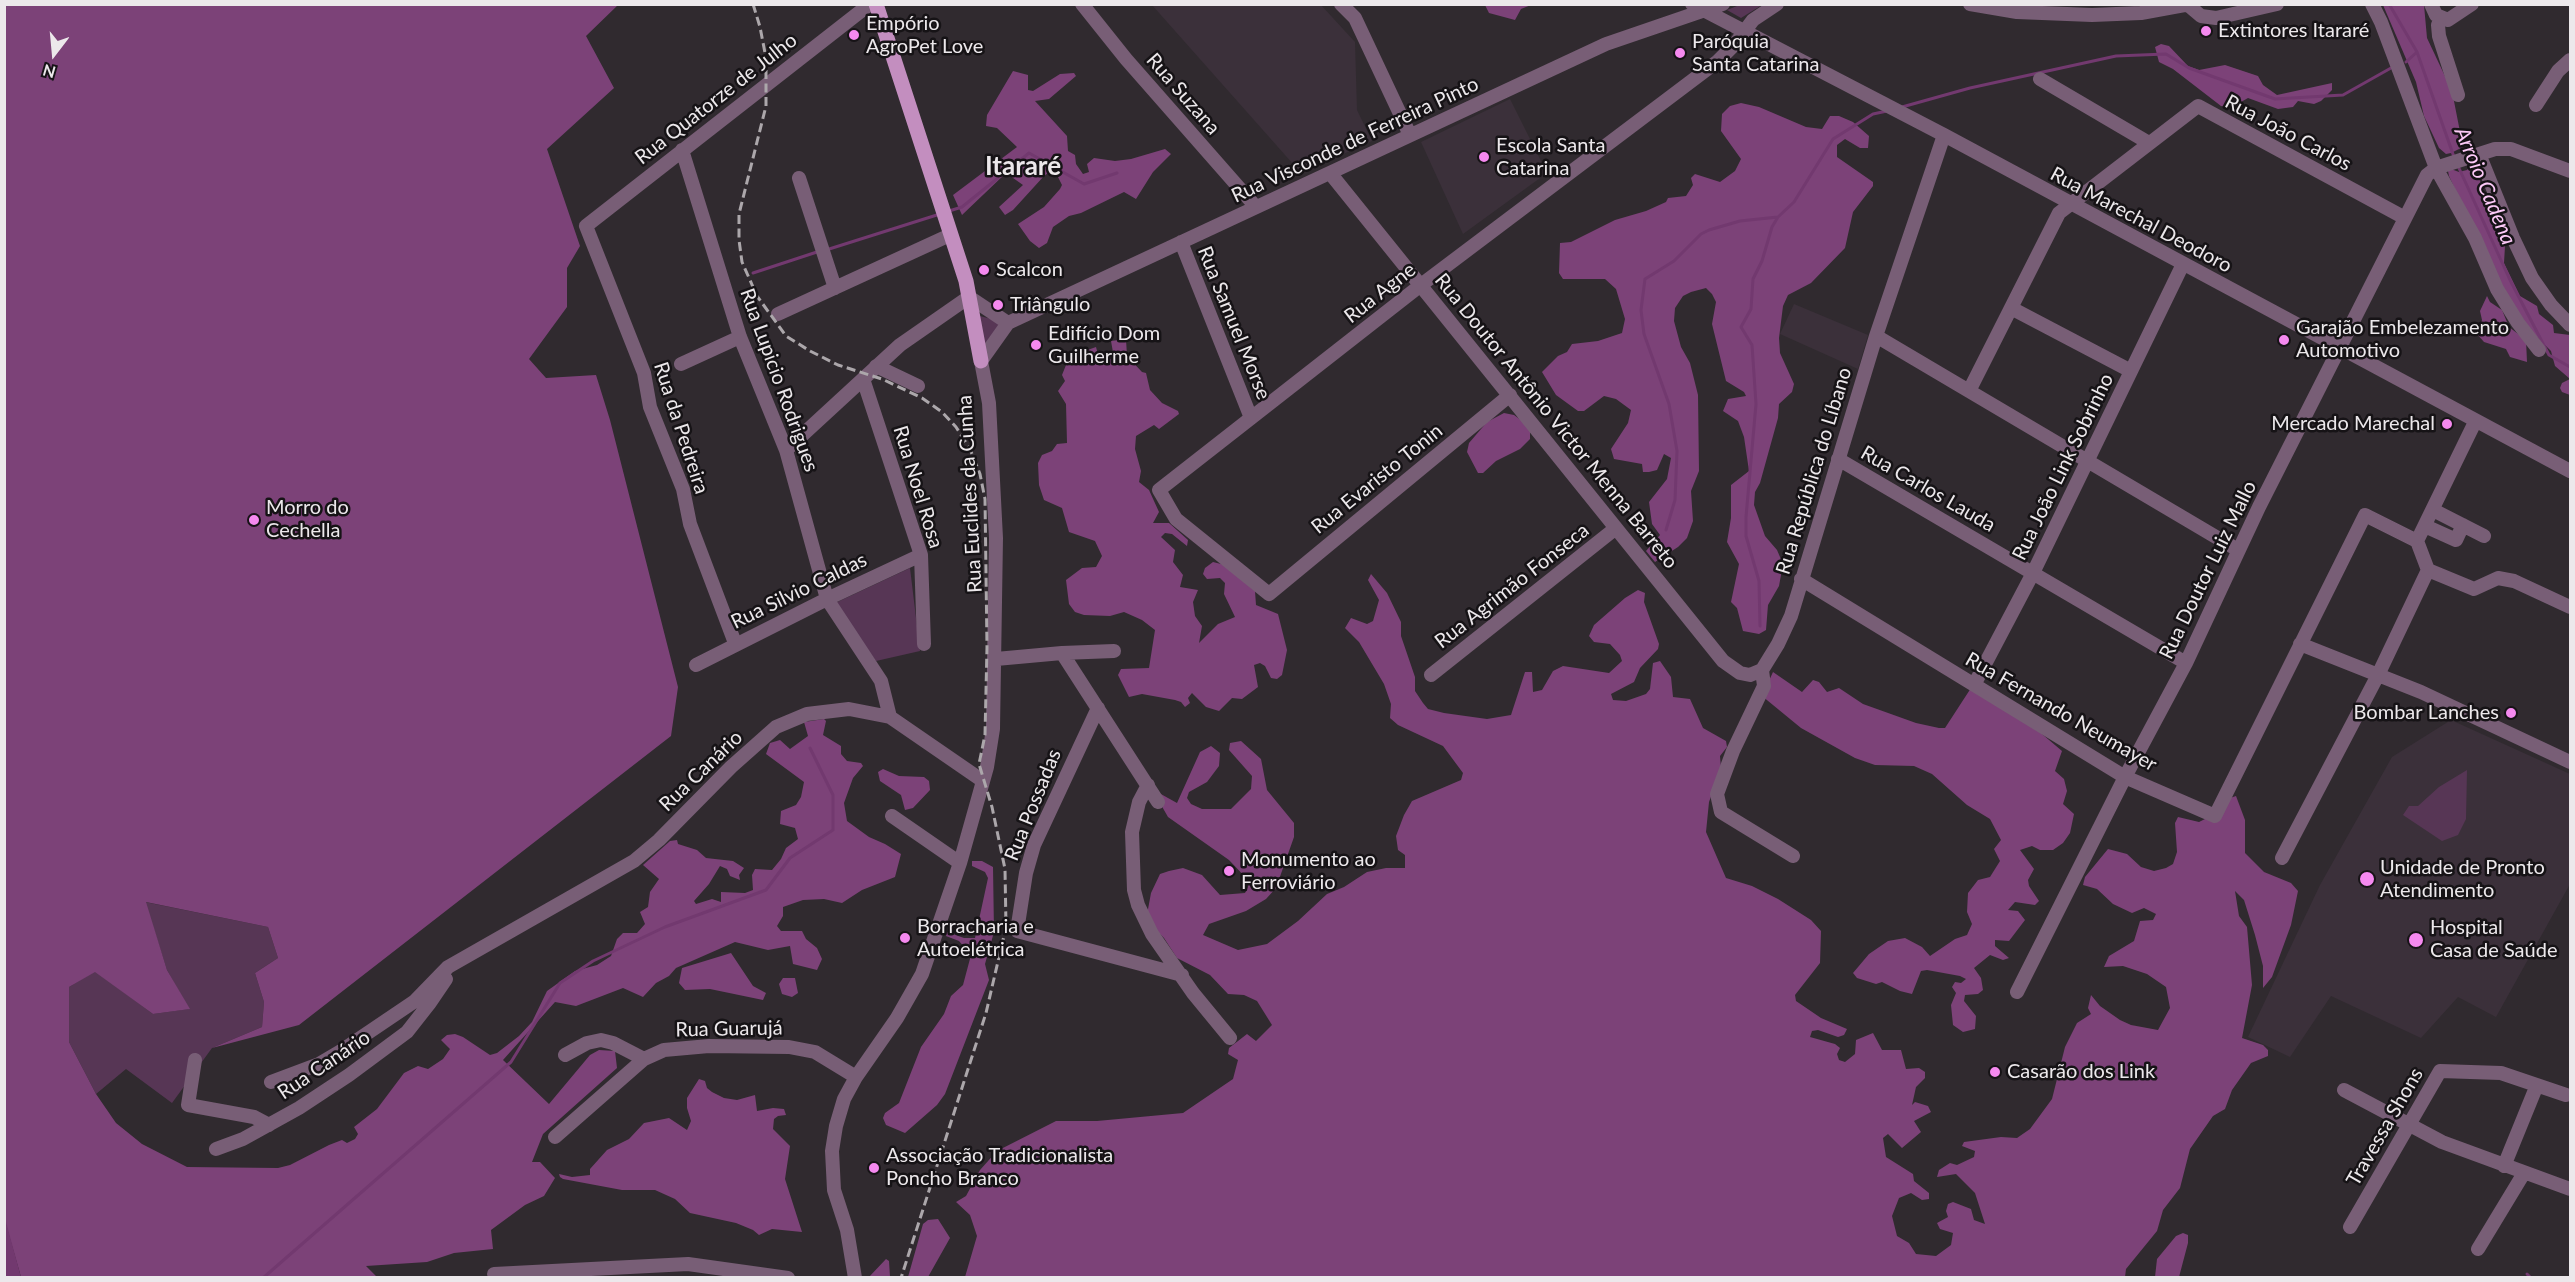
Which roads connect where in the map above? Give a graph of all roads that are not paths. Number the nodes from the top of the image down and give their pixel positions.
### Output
1 (870, 4) edge
2 (876, 4) edge
3 (1082, 4) edge
4 (1341, 4) edge
5 (1723, 4) edge
6 (1777, 4) edge
7 (1971, 4) edge
8 (2277, 4) edge
9 (2372, 4) edge
10 (2432, 4) edge
11 (2472, 4) edge
12 (2189, 5) edge
13 (1698, 8) edge
14 (2441, 18) junction
15 (1744, 32) junction
16 (2571, 60) edge
17 (2040, 79) dead end
18 (2458, 94) dead end
19 (2536, 105) dead end
20 (1410, 135) junction
21 (1944, 135) junction
22 (2149, 143) junction
23 (682, 150) junction
24 (2479, 154) junction
25 (2439, 167) junction
26 (2571, 171) edge
27 (1330, 172) junction
28 (799, 178) dead end
29 (2070, 204) junction
30 (1256, 207) junction
31 (2405, 218) junction
32 (586, 226) joint
33 (950, 235) junction
34 (1181, 242) junction
35 (2182, 264) junction
36 (1421, 285) junction
37 (835, 288) junction
38 (969, 297) junction
39 (2011, 308) junction
40 (778, 314) dead end
41 (1008, 323) junction
42 (2571, 325) edge
43 (1876, 336) junction
44 (740, 337) junction
45 (2340, 347) junction
46 (2539, 350) dead end
47 (981, 361) junction
48 (681, 364) dead end
49 (876, 366) junction
50 (2131, 371) junction
51 (863, 379) junction
52 (918, 386) dead end
53 (1969, 391) junction
54 (1510, 395) junction
55 (1251, 418) junction
56 (2475, 422) junction
57 (786, 450) junction
58 (1838, 459) junction
59 (2087, 461) junction
60 (2571, 471) edge
61 (2433, 510) junction
62 (2463, 525) junction
63 (2425, 526) junction
64 (1616, 528) junction
65 (2484, 536) dead end
66 (2417, 541) junction
67 (2238, 550) junction
68 (921, 555) junction
69 (2428, 570) junction
70 (2033, 573) junction
71 (1801, 579) junction
72 (1269, 594) joint
73 (826, 598) junction
74 (2571, 608) edge
75 (735, 643) junction
76 (924, 644) dead end
77 (2300, 644) junction
78 (1114, 651) dead end
79 (1062, 653) junction
80 (996, 659) junction
81 (2186, 663) junction
82 (696, 665) dead end
83 (1762, 670) junction
84 (1431, 675) dead end
85 (2378, 675) junction
86 (1974, 685) junction
87 (1098, 708) junction
88 (890, 717) junction
89 (2571, 762) edge
90 (2125, 777) junction
91 (983, 781) junction
92 (1148, 785) junction
93 (1158, 802) dead end
94 (892, 816) dead end
95 (1793, 856) dead end
96 (2282, 858) dead end
97 (960, 863) junction
98 (456, 962) junction
99 (1182, 975) junction
100 (2017, 992) dead end
101 (1230, 1038) dead end
102 (565, 1055) dead end
103 (644, 1059) junction
104 (195, 1060) dead end
105 (856, 1077) junction
106 (271, 1083) dead end
107 (2537, 1085) junction
108 (2344, 1090) dead end
109 (2566, 1095) dead end
110 (269, 1125) junction
111 (2409, 1125) junction
112 (555, 1137) dead end
113 (216, 1149) dead end
114 (2504, 1166) junction
115 (2524, 1173) junction
116 (2571, 1189) edge
117 (2350, 1227) dead end
118 (2478, 1250) dead end
119 (686, 1271) edge
120 (494, 1274) dead end
121 (788, 1278) edge
122 (855, 1278) edge

1 - 23 street, Rua Quatorze de Julho
2 - 33 main road, Rua Euclides da Cunha
3 - 30 street, Rua Suzana
4 - 20 street
5 - 13 street, Rua Visconde de Ferreira Pinto
6 - 15 street
7 - 12 street
8 - 12 street
9 - 25 street
10 - 14 street
11 - 14 street
13 - 15 street, Rua Marechal Deodoro
13 - 20 street, Rua Visconde de Ferreira Pinto
14 - 18 street
15 - 21 street, Rua Marechal Deodoro
15 - 36 street, Rua Agne
16 - 19 street
17 - 22 street
20 - 27 street, Rua Visconde de Ferreira Pinto
21 - 29 street, Rua Marechal Deodoro
21 - 43 street, Rua República do Líbano
22 - 29 street, Rua João Carlos
22 - 31 street, Rua João Carlos
23 - 32 street, Rua Quatorze de Julho
23 - 44 street, Rua Lupicio Rodrigues
24 - 25 street
24 - 26 street
24 - 42 street
25 - 31 street, Rua Doutor Luiz Mallo
25 - 46 street
27 - 30 street, Rua Visconde de Ferreira Pinto
27 - 36 street, Rua Doutor Antônio Victor Menna Barreto
28 - 37 street
29 - 35 street, Rua Marechal Deodoro
29 - 39 street, Rua João Carlos
30 - 34 street, Rua Visconde de Ferreira Pinto
31 - 45 street, Rua Doutor Luiz Mallo
32 - 75 street, Rua da Pedreira
33 - 37 street
33 - 38 main road, Rua Euclides da Cunha
34 - 41 street, Rua Visconde de Ferreira Pinto
34 - 55 street, Rua Samuel Morse
35 - 45 street, Rua Marechal Deodoro
35 - 50 street, Rua João Link Sobrinho
36 - 54 street, Rua Doutor Antônio Victor Menna Barreto
36 - 55 street, Rua Agne
37 - 40 street
38 - 41 street
38 - 47 main road, Rua Euclides da Cunha
38 - 49 street
39 - 50 street
39 - 53 street, Rua João Carlos
41 - 47 street, Rua Visconde de Ferreira Pinto
43 - 53 street
43 - 58 street, Rua República do Líbano
44 - 48 street
44 - 57 street, Rua Lupicio Rodrigues
45 - 56 street, Rua Marechal Deodoro
45 - 67 street, Rua Doutor Luiz Mallo
47 - 80 street, Rua Euclides da Cunha
49 - 51 street
49 - 52 street
50 - 59 street, Rua João Link Sobrinho
51 - 57 street
51 - 68 street, Rua Noel Rosa
53 - 59 street
54 - 64 street, Rua Doutor Antônio Victor Menna Barreto
54 - 72 street, Rua Evaristo Tonin
55 - 72 street, Rua Agne
56 - 60 street, Rua Marechal Deodoro
56 - 61 street
57 - 73 street, Rua Lupicio Rodrigues
58 - 70 street, Rua Carlos Lauda
58 - 71 street, Rua República do Líbano
59 - 67 street
59 - 70 street, Rua João Link Sobrinho
61 - 62 street
61 - 63 street
62 - 63 street
62 - 65 street
63 - 66 street
64 - 83 street, Rua Doutor Antônio Victor Menna Barreto
64 - 84 street, Rua Agrimão Fonseca
66 - 69 street
66 - 77 street, Rua Fernando Neumayer
67 - 81 street, Rua Doutor Luiz Mallo
68 - 73 street, Rua Silvio Caldas
68 - 76 street, Rua Noel Rosa
69 - 74 street
69 - 85 street
70 - 81 street, Rua Carlos Lauda
70 - 86 street, Rua João Link Sobrinho
71 - 83 street, Rua República do Líbano
71 - 86 street, Rua Fernando Neumayer
73 - 75 street, Rua Silvio Caldas
73 - 88 street, Rua Lupicio Rodrigues
75 - 82 street, Rua Silvio Caldas
77 - 85 street
77 - 90 street, Rua Fernando Neumayer
78 - 79 street
79 - 80 street
79 - 87 street
80 - 91 street, Rua Euclides da Cunha
81 - 90 street, Rua Doutor Luiz Mallo
83 - 95 street, Rua República do Líbano
85 - 89 street
85 - 96 street
86 - 90 street, Rua Fernando Neumayer
87 - 92 street
87 - 99 street, Rua Possadas
88 - 91 street, Rua Canário
88 - 98 street, Rua Canário
90 - 100 street, Rua Doutor Luiz Mallo
91 - 97 street, Rua Euclides da Cunha
92 - 93 street
92 - 99 street
94 - 97 street
97 - 105 street, Rua Euclides da Cunha
98 - 106 street, Rua Canário
98 - 110 street, Rua Canário
99 - 101 street
102 - 103 street
103 - 105 street, Rua Guarujá
103 - 112 street, Rua Guarujá
104 - 110 street
105 - 122 street, Rua Euclides da Cunha
107 - 109 street, Travessa Shons
107 - 111 street, Travessa Shons
107 - 114 street
108 - 111 street
110 - 113 street, Rua Canário
111 - 114 street
111 - 117 street, Travessa Shons
114 - 115 street
115 - 116 street
115 - 118 street
119 - 120 street
119 - 121 street

